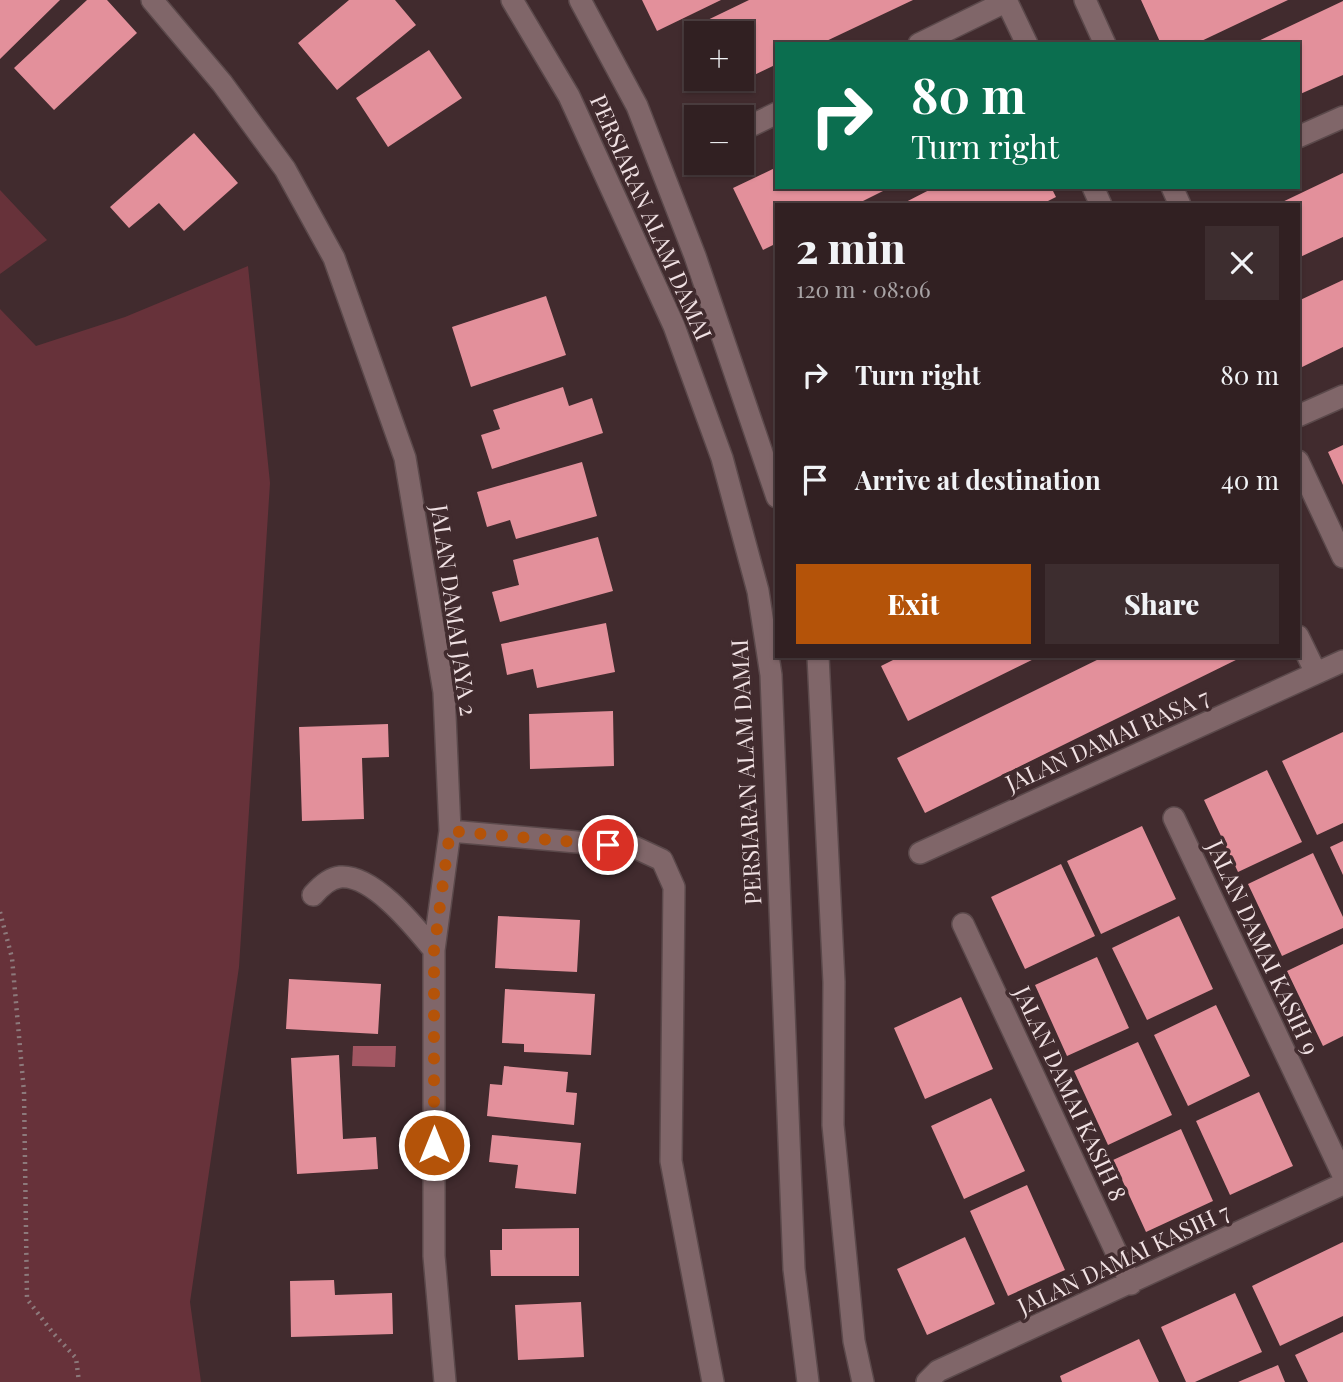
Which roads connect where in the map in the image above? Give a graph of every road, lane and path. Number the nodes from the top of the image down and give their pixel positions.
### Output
1 (152, 0) edge
2 (512, 0) edge
3 (580, 0) edge
4 (1085, 0) edge
5 (1007, 1) edge
6 (923, 42) edge
7 (1026, 42) edge
8 (1104, 42) edge
9 (775, 114) edge
10 (1343, 117) edge
11 (754, 124) edge
12 (1300, 136) edge
13 (1343, 396) edge
14 (1300, 415) edge
15 (1300, 465) edge
16 (775, 491) edge
17 (1343, 557) edge
18 (1300, 640) edge
19 (818, 658) edge
20 (1343, 661) edge
21 (1316, 673) junction
22 (1174, 818) dead end
23 (450, 831) junction
24 (920, 853) dead end
25 (313, 895) dead end
26 (0, 912) edge
27 (963, 924) dead end
28 (434, 950) junction
29 (1343, 1175) edge
30 (1343, 1184) edge
31 (1131, 1284) junction
32 (79, 1382) edge
33 (445, 1382) edge
34 (713, 1382) edge
35 (808, 1382) edge
36 (863, 1382) edge
37 (927, 1382) edge

1 - 23 street, JALAN DAMAI JAYA 2
2 - 35 street, PERSIARAN ALAM DAMAI
3 - 16 street, PERSIARAN ALAM DAMAI
4 - 8 street
5 - 6 street
5 - 7 street
9 - 11 street
10 - 12 street
13 - 14 street
15 - 17 street
18 - 21 street
19 - 36 street
20 - 21 street, JALAN DAMAI RASA 7
21 - 24 street, JALAN DAMAI RASA 7
22 - 29 street, JALAN DAMAI KASIH 9
23 - 28 street, JALAN DAMAI JAYA 2
23 - 34 street
25 - 28 street
26 - 32 path
27 - 31 street, JALAN DAMAI KASIH 8
28 - 33 street, JALAN DAMAI JAYA 2
30 - 31 street, JALAN DAMAI KASIH 7
31 - 37 street, JALAN DAMAI KASIH 7

